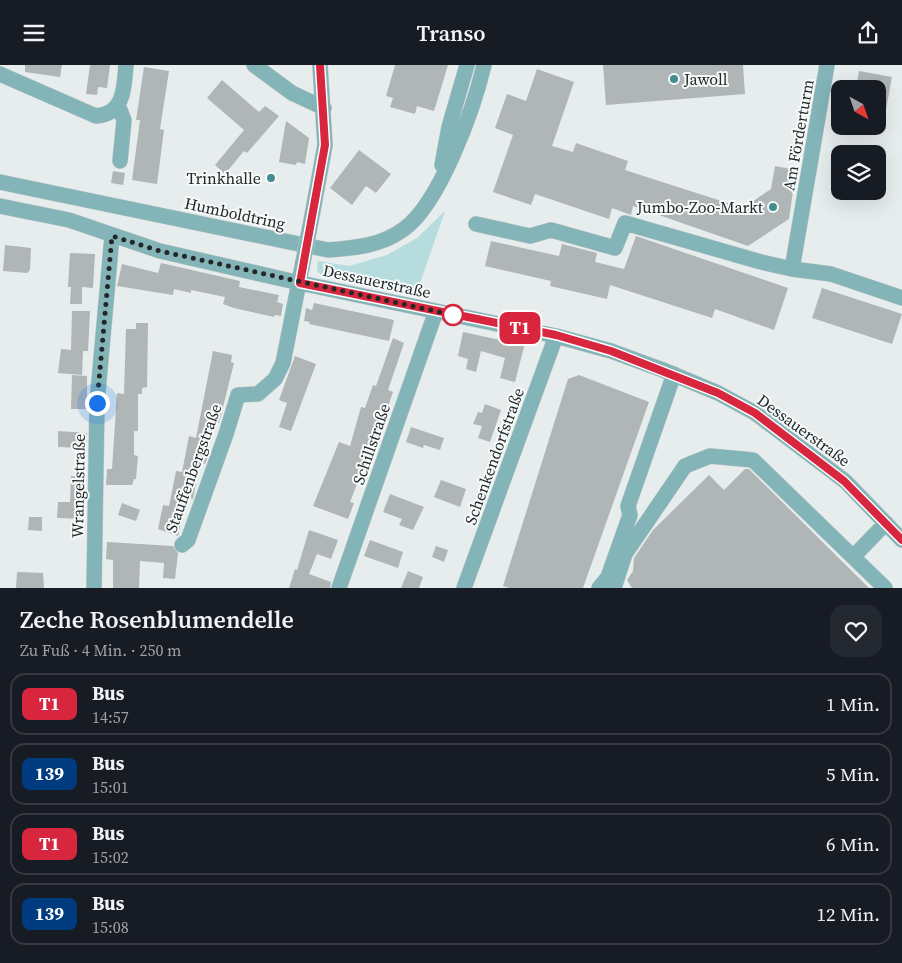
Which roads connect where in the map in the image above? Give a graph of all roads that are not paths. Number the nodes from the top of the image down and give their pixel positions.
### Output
1 (126, 65) edge
2 (254, 65) edge
3 (320, 65) edge
4 (467, 65) edge
5 (827, 65) edge
6 (485, 69) edge
7 (0, 74) edge
8 (118, 105) junction
9 (324, 108) junction
10 (120, 161) dead end
11 (0, 182) edge
12 (438, 183) junction
13 (0, 206) edge
14 (476, 224) dead end
15 (112, 236) junction
16 (792, 269) junction
17 (300, 283) junction
18 (902, 298) edge
19 (436, 311) junction
20 (556, 335) junction
21 (674, 374) junction
22 (886, 523) junction
23 (902, 540) edge
24 (182, 545) dead end
25 (853, 557) junction
26 (94, 588) edge
27 (339, 588) edge
28 (464, 588) edge
29 (599, 588) edge
30 (614, 588) edge
31 (885, 588) edge

1 - 8 street
2 - 9 street
3 - 9 street
4 - 12 street, Humboldtring
5 - 16 street, Am Förderturm
6 - 12 street, Humboldtring
7 - 8 street
8 - 10 street
9 - 17 street, bridge
11 - 12 street, Humboldtring
13 - 15 street, Dessauerstraße
14 - 16 street
15 - 17 street, Dessauerstraße
15 - 26 street, Wrangelstraße
16 - 18 street
17 - 19 street, Dessauerstraße
17 - 24 street, Stauffenbergstraße
19 - 20 street, Dessauerstraße
19 - 27 street, Schillstraße
20 - 21 street, Dessauerstraße
20 - 28 street, Schenkendorfstraße
21 - 22 street, Dessauerstraße
21 - 29 street
22 - 23 street, Dessauerstraße
22 - 25 street
25 - 30 street
25 - 31 street

